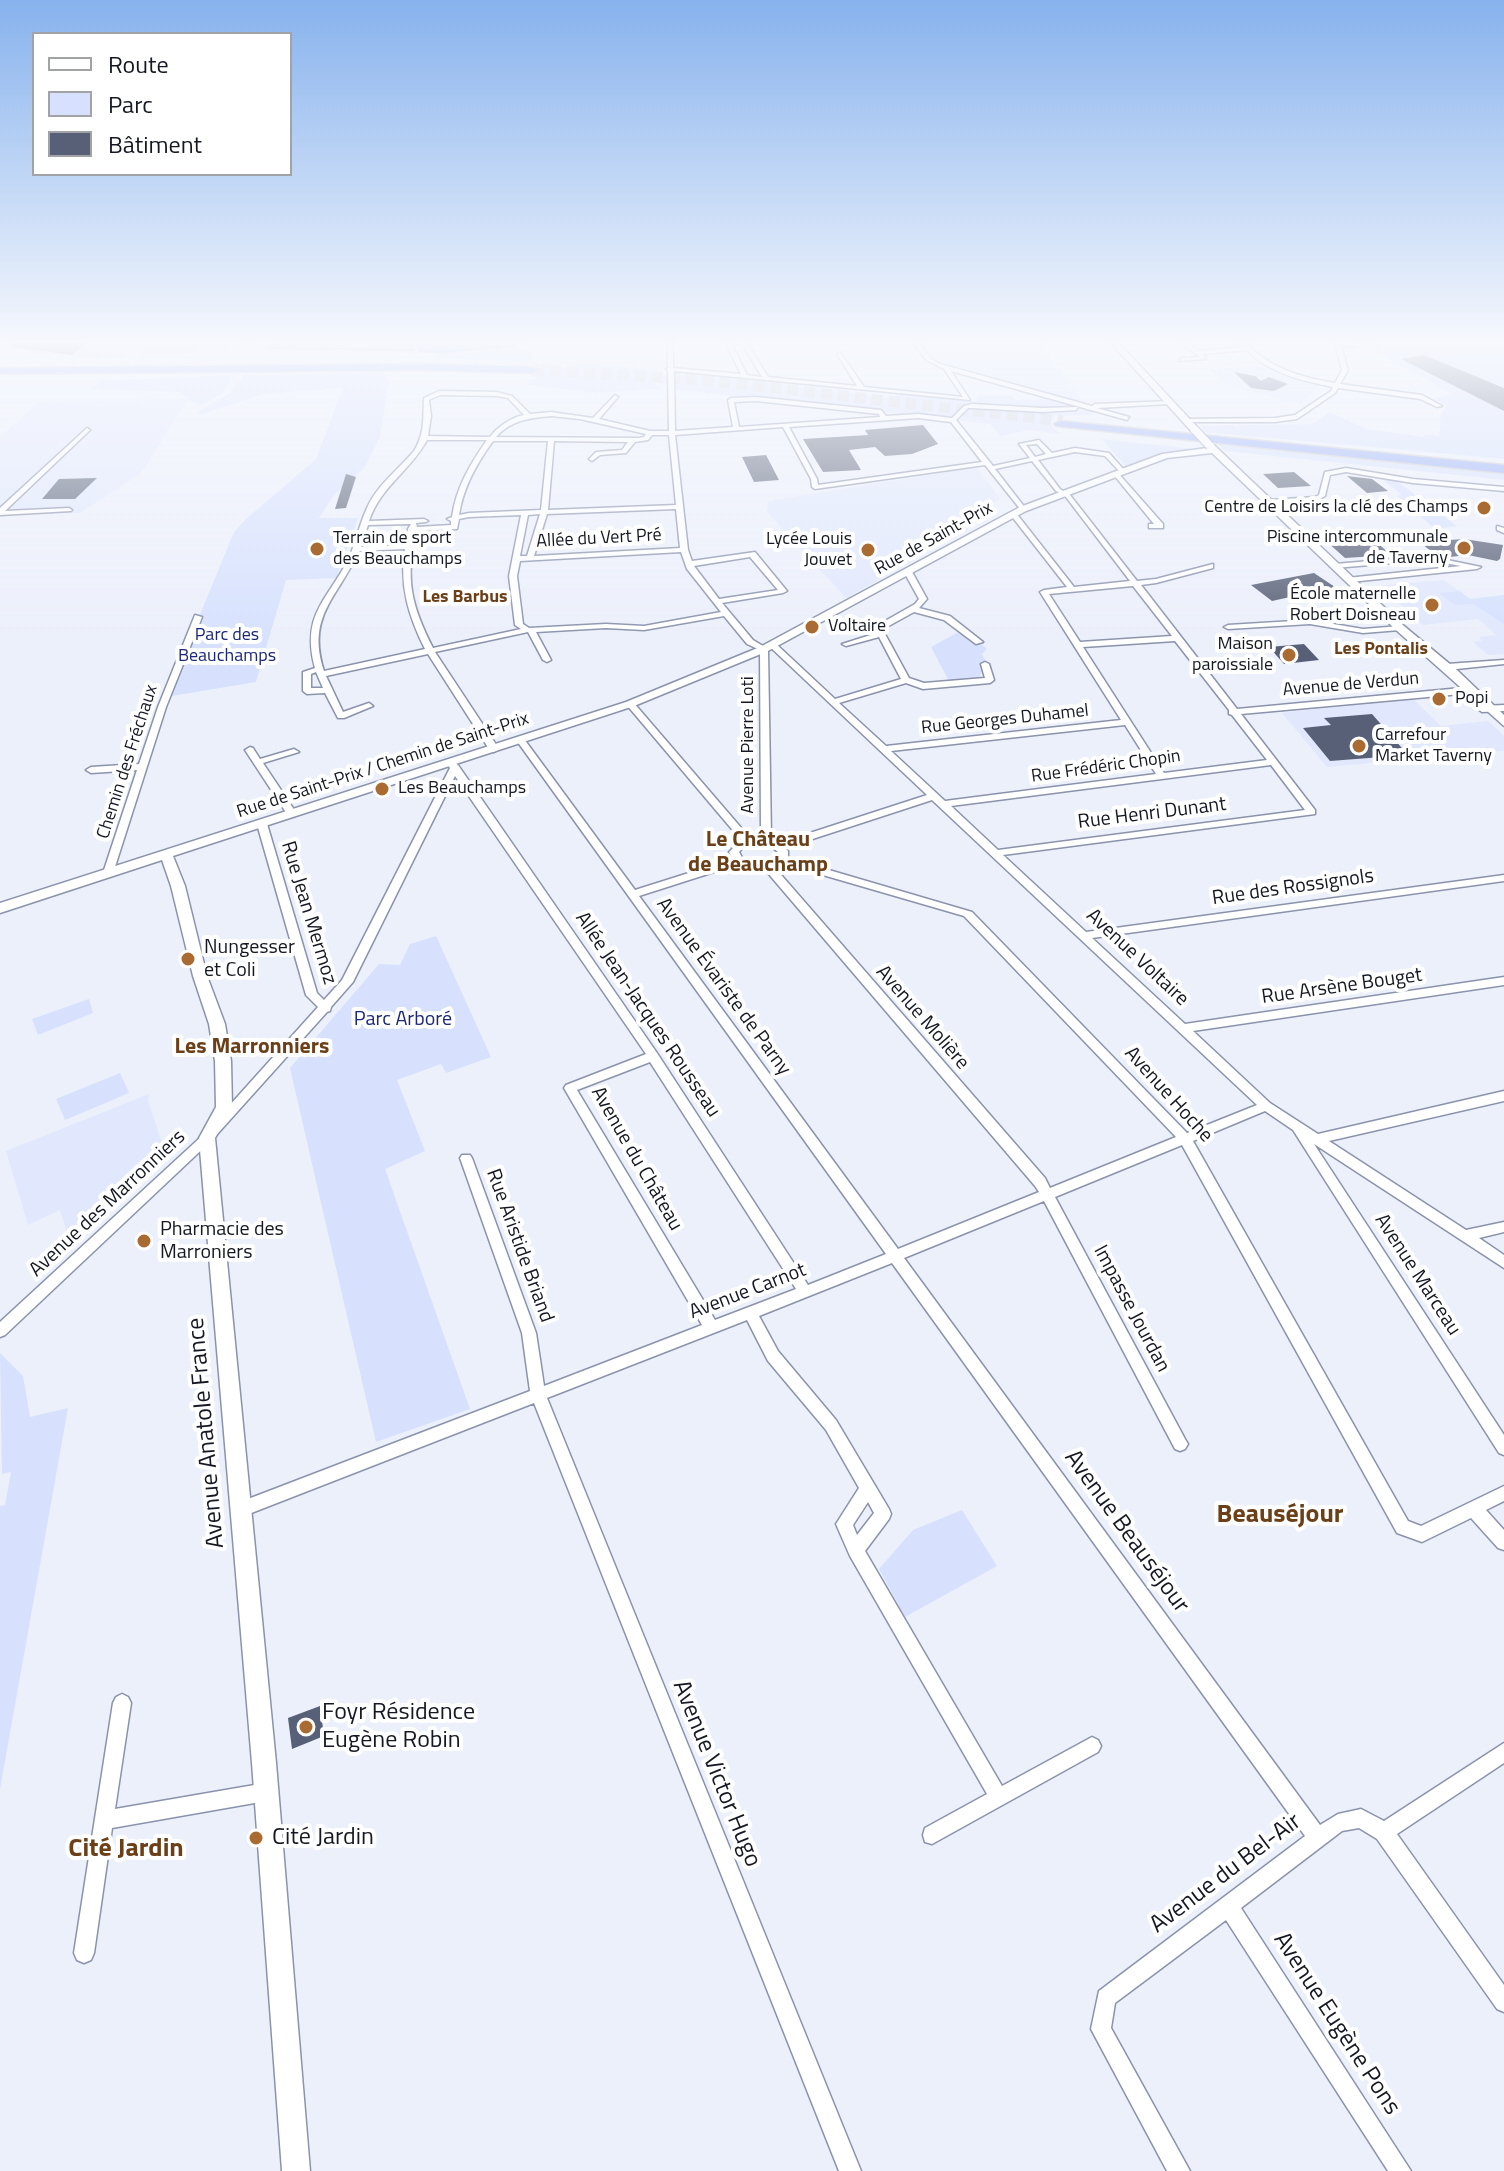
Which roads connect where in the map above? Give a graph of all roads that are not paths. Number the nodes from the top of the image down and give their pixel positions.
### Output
1 (74, 442) edge
2 (423, 442) edge
3 (488, 442) edge
4 (551, 442) edge
5 (631, 442) edge
6 (673, 442) edge
7 (794, 442) edge
8 (971, 442) edge
9 (1036, 442) edge
10 (1039, 442) edge
11 (1206, 442) edge
12 (1261, 442) edge
13 (1214, 450) junction
14 (1050, 455) junction
15 (592, 459) dead end
16 (1035, 460) junction
17 (990, 466) junction
18 (1504, 467) edge
19 (1119, 473) junction
20 (1504, 489) edge
21 (1065, 493) junction
22 (1269, 502) junction
23 (679, 507) junction
24 (69, 510) dead end
25 (1019, 511) junction
26 (0, 512) edge
27 (525, 513) junction
28 (544, 513) junction
29 (456, 518) junction
30 (364, 523) junction
31 (414, 525) junction
32 (1152, 526) dead end
33 (408, 547) junction
34 (356, 549) junction
35 (684, 550) junction
36 (530, 558) junction
37 (515, 559) junction
38 (690, 564) junction
39 (1210, 566) dead end
40 (1335, 566) junction
41 (908, 572) junction
42 (1350, 580) junction
43 (1134, 584) junction
44 (1072, 589) junction
45 (717, 602) junction
46 (912, 609) junction
47 (726, 613) junction
48 (198, 617) dead end
49 (1228, 627) dead end
50 (1400, 628) junction
51 (530, 630) junction
52 (881, 634) junction
53 (1177, 638) junction
54 (979, 642) dead end
55 (846, 644) dead end
56 (1078, 645) junction
57 (768, 647) junction
58 (431, 649) junction
59 (547, 660) dead end
60 (1504, 662) edge
61 (985, 664) dead end
62 (1447, 667) junction
63 (321, 672) junction
64 (906, 680) junction
65 (328, 690) junction
66 (1467, 690) junction
67 (836, 701) junction
68 (630, 704) junction
69 (369, 706) dead end
70 (1492, 708) edge
71 (1232, 712) junction
72 (1128, 722) junction
73 (1504, 722) edge
74 (1504, 730) edge
75 (521, 741) junction
76 (494, 749) junction
77 (886, 749) junction
78 (250, 750) dead end
79 (294, 752) dead end
80 (258, 762) junction
81 (1271, 762) junction
82 (453, 765) junction
83 (142, 767) junction
84 (91, 770) dead end
85 (1161, 775) junction
86 (934, 796) junction
87 (945, 804) junction
88 (292, 814) junction
89 (262, 824) junction
90 (766, 840) junction
91 (747, 841) junction
92 (780, 846) junction
93 (997, 853) junction
94 (165, 855) junction
95 (783, 860) junction
96 (736, 861) junction
97 (770, 869) junction
98 (108, 873) junction
99 (1504, 878) edge
100 (634, 894) junction
101 (0, 908) edge
102 (1086, 935) junction
103 (1504, 981) edge
104 (326, 1008) junction
105 (1185, 1028) junction
106 (653, 1056) junction
107 (1504, 1096) edge
108 (1266, 1106) junction
109 (1295, 1125) junction
110 (1184, 1137) junction
111 (207, 1138) junction
112 (1318, 1139) junction
113 (466, 1158) dead end
114 (1045, 1193) junction
115 (1504, 1227) edge
116 (1466, 1236) junction
117 (895, 1255) junction
118 (1504, 1262) edge
119 (805, 1292) junction
120 (750, 1312) junction
121 (711, 1327) junction
122 (0, 1331) edge
123 (538, 1395) junction
124 (1180, 1444) dead end
125 (1504, 1448) edge
126 (868, 1488) junction
127 (1504, 1493) edge
128 (241, 1509) junction
129 (1475, 1510) junction
130 (1504, 1542) edge
131 (856, 1550) junction
132 (122, 1703) dead end
133 (1092, 1746) dead end
134 (1504, 1752) edge
135 (266, 1792) junction
136 (999, 1798) junction
137 (104, 1820) junction
138 (1384, 1832) junction
139 (932, 1835) dead end
140 (1317, 1837) junction
141 (1228, 1906) junction
142 (84, 1953) dead end
143 (1504, 2002) edge
144 (296, 2171) edge
145 (850, 2171) edge
146 (1179, 2171) edge
147 (1400, 2171) edge

1 - 26 street
2 - 30 street
3 - 29 street
4 - 28 street
5 - 15 street
6 - 23 street, Avenue Voltaire
7 - 17 street
8 - 17 street
9 - 16 street
10 - 14 street
11 - 13 street, bridge
12 - 18 highway
13 - 19 street, Rue de Saint-Prix
13 - 22 street
14 - 16 street
14 - 19 street
16 - 17 street
16 - 21 street
17 - 25 street
19 - 21 street, Rue de Saint-Prix
19 - 32 street
20 - 22 street
21 - 25 street, Rue de Saint-Prix
21 - 43 street
22 - 40 street
23 - 28 street
23 - 35 street, Avenue Voltaire
24 - 26 street
25 - 41 street, Rue de Saint-Prix
25 - 44 street
27 - 28 street
27 - 29 street
27 - 37 street
28 - 36 street
29 - 31 street
30 - 31 street
30 - 34 street
31 - 33 street
33 - 34 street
33 - 58 street
34 - 63 street
35 - 36 street, Allée du Vert Pré
35 - 38 street, Avenue Voltaire
36 - 37 street, Allée du Vert Pré
37 - 51 street
38 - 45 street, Avenue Voltaire
38 - 45 street
39 - 43 street
40 - 42 street
40 - 42 street
41 - 46 street
41 - 57 street, Rue de Saint-Prix
42 - 50 street
43 - 44 street
43 - 53 street
44 - 56 street
45 - 47 street, Avenue Voltaire
46 - 52 street
46 - 54 street
47 - 51 street
47 - 57 street, Avenue Voltaire
48 - 83 street, Chemin des Fréchaux
49 - 50 street
50 - 62 street
50 - 66 street
51 - 58 street
51 - 59 street
52 - 55 street
52 - 64 street
53 - 56 street
53 - 71 street
56 - 72 street
57 - 67 street, Avenue Voltaire
57 - 68 street, Rue de Saint-Prix / Chemin de Saint-Prix
57 - 90 street, Avenue Pierre Loti
58 - 63 street
58 - 76 street
60 - 62 street
61 - 64 street
62 - 66 street
63 - 65 street
63 - 65 street
64 - 67 street
65 - 69 street
66 - 70 street
66 - 71 street, Avenue de Verdun
67 - 77 street, Avenue Voltaire
68 - 75 street, Rue de Saint-Prix / Chemin de Saint-Prix
68 - 91 street
70 - 73 street
70 - 74 street
71 - 81 street
72 - 77 street, Rue Georges Duhamel
72 - 85 street
75 - 76 street, Rue de Saint-Prix / Chemin de Saint-Prix
75 - 100 street, Avenue Évariste de Parny
76 - 82 street, Rue de Saint-Prix / Chemin de Saint-Prix
77 - 86 street, Avenue Voltaire
78 - 80 street
79 - 80 street
80 - 88 street
81 - 85 street, Rue Frédéric Chopin
81 - 93 street, Rue Henri Dunant
82 - 88 street, Rue de Saint-Prix / Chemin de Saint-Prix
82 - 104 street
82 - 106 street, Allée Jean-Jacques Rousseau
83 - 84 street
83 - 98 street, Chemin des Fréchaux
85 - 87 street, Rue Frédéric Chopin
86 - 87 street, Avenue Voltaire
86 - 92 street
87 - 93 street, Avenue Voltaire
88 - 89 street, Rue de Saint-Prix / Chemin de Saint-Prix
89 - 94 street, Rue de Saint-Prix / Chemin de Saint-Prix
89 - 104 street, Rue Jean Mermoz
90 - 91 street
90 - 92 street
91 - 96 street
92 - 95 street
93 - 102 street, Avenue Voltaire
94 - 98 street, Rue de Saint-Prix / Chemin de Saint-Prix
94 - 111 street
95 - 97 street
95 - 110 street, Avenue Hoche
96 - 97 street
96 - 100 street
97 - 114 street, Avenue Molière
98 - 101 street, Rue de Saint-Prix / Chemin de Saint-Prix
99 - 102 street, Rue des Rossignols
100 - 117 street, Avenue Évariste de Parny
102 - 105 street, Avenue Voltaire
103 - 105 street, Rue Arsène Bouget
104 - 111 street
105 - 108 street, Avenue Voltaire
106 - 119 street, Allée Jean-Jacques Rousseau
106 - 121 street, Avenue du Château
107 - 112 street
108 - 109 street, Avenue Voltaire
108 - 110 street, Avenue Carnot
109 - 112 street, Avenue Voltaire
109 - 125 street, Avenue Marceau
110 - 114 street, Avenue Carnot
110 - 129 street, Avenue Hoche
111 - 122 street, Avenue des Marronniers
111 - 128 street, Avenue Anatole France
112 - 116 street, Avenue Voltaire
113 - 123 street, Rue Aristide Briand
114 - 117 street, Avenue Carnot
114 - 124 street, Impasse Jourdan
115 - 116 street
116 - 118 street, Avenue Voltaire
117 - 119 street, Avenue Carnot
117 - 140 street, Avenue Beauséjour
119 - 120 street, Avenue Carnot
120 - 121 street, Avenue Carnot
120 - 126 street
121 - 123 street, Avenue Carnot
123 - 128 street, Avenue Carnot
123 - 145 street, Avenue Victor Hugo
126 - 131 street
126 - 131 street
127 - 129 street
128 - 135 street, Avenue Anatole France
129 - 130 street
131 - 136 street
132 - 137 street
133 - 136 street
134 - 138 street
135 - 137 street
135 - 144 street, Avenue Anatole France
136 - 139 street
137 - 142 street
138 - 140 street, Avenue du Bel-Air
138 - 143 street
140 - 141 street, Avenue du Bel-Air
141 - 146 street, Avenue du Bel-Air
141 - 147 street, Avenue Eugène Pons

